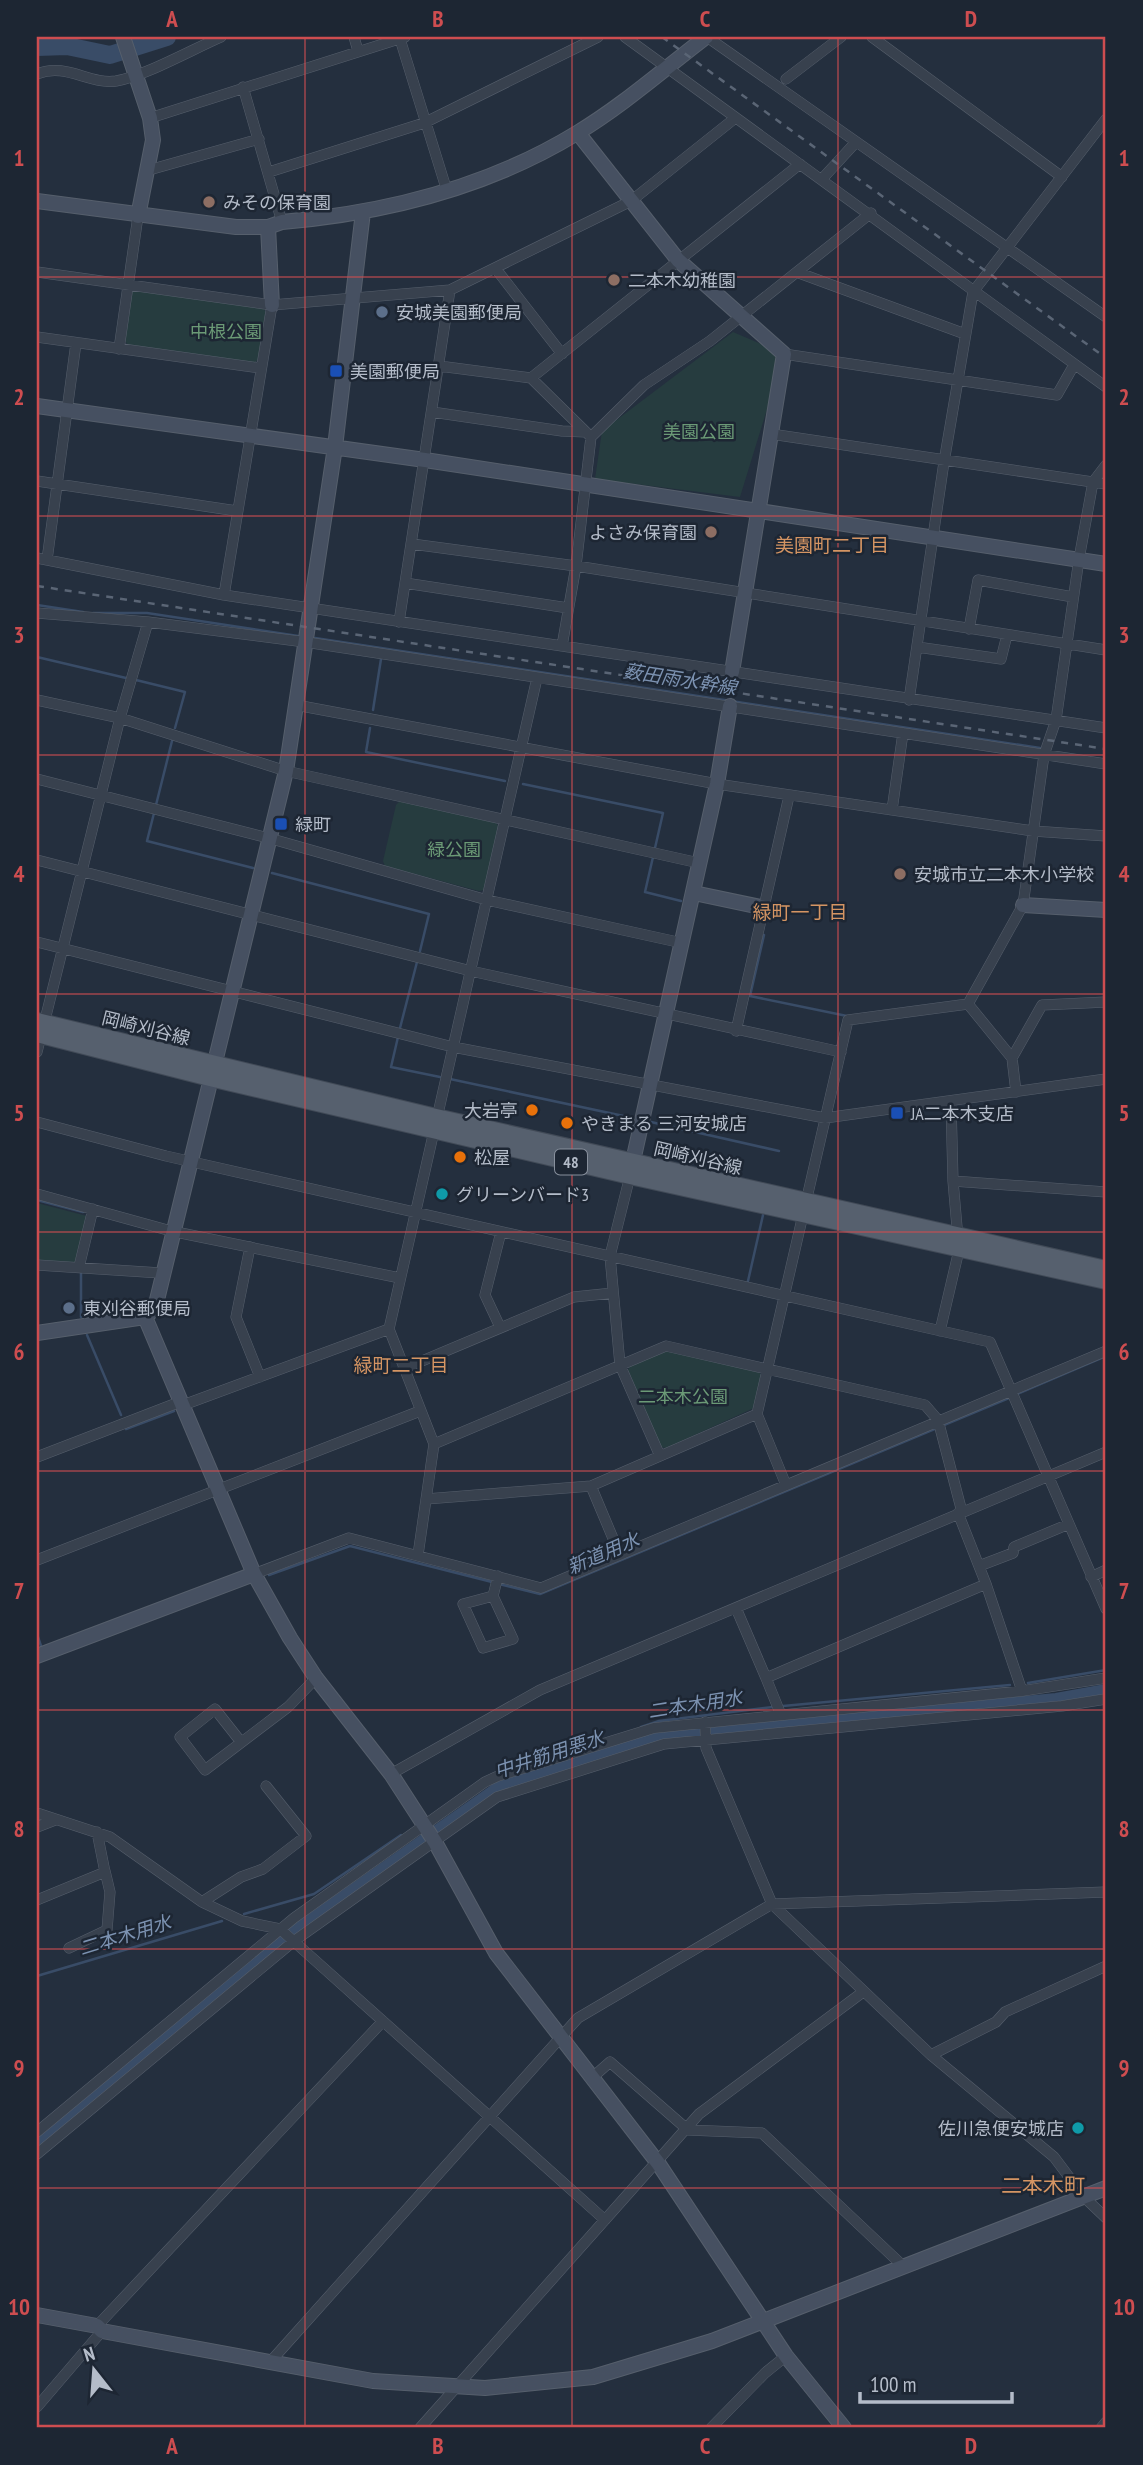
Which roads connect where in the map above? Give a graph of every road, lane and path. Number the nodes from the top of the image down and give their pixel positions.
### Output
1 (123, 37) edge
2 (221, 37) edge
3 (354, 37) edge
4 (598, 37) edge
5 (625, 37) edge
6 (706, 37) edge
7 (841, 37) edge
8 (872, 37) edge
9 (402, 38) edge
10 (358, 51) junction
11 (666, 68) junction
12 (37, 74) edge
13 (135, 74) junction
14 (786, 79) dead end
15 (243, 87) junction
16 (150, 118) junction
17 (734, 119) junction
18 (1106, 119) edge
19 (424, 123) junction
20 (578, 133) junction
21 (259, 139) junction
22 (856, 142) junction
23 (800, 164) junction
24 (149, 170) junction
25 (270, 172) junction
26 (1062, 177) junction
27 (822, 179) junction
28 (447, 191) junction
29 (37, 201) edge
30 (631, 201) junction
31 (363, 212) junction
32 (870, 213) junction
33 (138, 216) junction
34 (275, 224) junction
35 (1009, 248) junction
36 (678, 260) junction
37 (496, 269) junction
38 (37, 272) edge
39 (799, 273) junction
40 (128, 284) junction
41 (450, 290) junction
42 (973, 292) junction
43 (351, 299) junction
44 (272, 304) junction
45 (741, 317) junction
46 (1106, 317) edge
47 (965, 334) junction
48 (37, 337) edge
49 (76, 343) junction
50 (119, 349) junction
51 (562, 354) junction
52 (784, 354) junction
53 (1074, 365) junction
54 (439, 366) junction
55 (260, 368) junction
56 (531, 378) junction
57 (957, 380) junction
58 (1106, 387) edge
59 (37, 406) edge
60 (69, 411) junction
61 (432, 412) junction
62 (249, 434) junction
63 (771, 434) junction
64 (589, 435) junction
65 (335, 447) junction
66 (425, 460) junction
67 (944, 462) junction
68 (1106, 465) edge
69 (37, 481) edge
70 (1093, 482) junction
71 (58, 484) junction
72 (1106, 484) edge
73 (586, 485) junction
74 (237, 511) junction
75 (759, 512) junction
76 (932, 539) junction
77 (412, 544) junction
78 (42, 559) edge
79 (1079, 559) junction
80 (1106, 564) edge
81 (576, 566) junction
82 (405, 583) junction
83 (745, 594) junction
84 (224, 595) junction
85 (1073, 597) junction
86 (309, 608) junction
87 (568, 608) junction
88 (37, 613) edge
89 (920, 621) junction
90 (148, 622) junction
91 (399, 622) junction
92 (969, 629) junction
93 (1007, 635) junction
94 (305, 642) junction
95 (1067, 644) junction
96 (562, 646) junction
97 (917, 647) junction
98 (1106, 650) edge
99 (733, 673) junction
100 (537, 678) junction
101 (37, 700) edge
102 (909, 700) junction
103 (296, 705) junction
104 (730, 706) junction
105 (120, 718) junction
106 (1056, 720) junction
107 (1106, 728) edge
108 (904, 733) junction
109 (522, 747) junction
110 (1044, 755) junction
111 (1106, 764) edge
112 (286, 771) junction
113 (37, 779) edge
114 (717, 784) junction
115 (101, 796) junction
116 (789, 796) junction
117 (892, 810) junction
118 (505, 820) junction
119 (1033, 831) junction
120 (1106, 836) edge
121 (272, 839) junction
122 (37, 860) edge
123 (699, 863) junction
124 (82, 872) junction
125 (694, 892) junction
126 (487, 900) junction
127 (1023, 905) junction
128 (765, 908) junction
129 (1106, 910) edge
130 (252, 917) junction
131 (37, 942) edge
132 (682, 943) junction
133 (63, 949) junction
134 (471, 971) junction
135 (232, 990) junction
136 (1106, 1002) edge
137 (968, 1004) junction
138 (667, 1014) junction
139 (40, 1028) edge
140 (736, 1031) junction
141 (453, 1047) junction
142 (37, 1052) edge
143 (841, 1052) junction
144 (1012, 1058) junction
145 (212, 1072) junction
146 (1106, 1079) edge
147 (650, 1083) junction
148 (1016, 1092) junction
149 (951, 1102) junction
150 (825, 1118) junction
151 (37, 1122) edge
152 (434, 1123) junction
153 (190, 1161) junction
154 (632, 1169) junction
155 (953, 1181) junction
156 (1106, 1192) edge
157 (37, 1195) edge
158 (805, 1208) junction
159 (93, 1209) junction
160 (414, 1212) junction
161 (171, 1231) junction
162 (501, 1232) junction
163 (959, 1244) junction
164 (250, 1247) junction
165 (610, 1256) junction
166 (37, 1265) edge
167 (79, 1267) junction
168 (1106, 1269) edge
169 (161, 1273) junction
170 (400, 1278) junction
171 (1106, 1282) edge
172 (613, 1293) junction
173 (785, 1296) junction
174 (145, 1317) junction
175 (500, 1327) junction
176 (389, 1329) junction
177 (940, 1331) junction
178 (37, 1333) edge
179 (1106, 1351) edge
180 (620, 1365) junction
181 (768, 1368) junction
182 (403, 1369) junction
183 (260, 1377) junction
184 (1010, 1390) junction
185 (181, 1403) junction
186 (420, 1410) junction
187 (757, 1414) junction
188 (939, 1420) junction
189 (434, 1444) junction
190 (1106, 1452) edge
191 (660, 1456) junction
192 (37, 1457) edge
193 (1049, 1476) junction
194 (786, 1485) junction
195 (591, 1486) junction
196 (218, 1489) junction
197 (426, 1499) junction
198 (960, 1512) junction
199 (1069, 1524) junction
200 (418, 1555) junction
201 (620, 1555) junction
202 (37, 1560) edge
203 (979, 1566) junction
204 (1106, 1570) edge
205 (254, 1574) junction
206 (1091, 1577) junction
207 (496, 1584) junction
208 (986, 1584) junction
209 (736, 1608) junction
210 (1106, 1609) edge
211 (37, 1656) edge
212 (316, 1678) junction
213 (766, 1678) junction
214 (1106, 1678) edge
215 (1022, 1691) junction
216 (1106, 1699) edge
217 (781, 1715) junction
218 (705, 1722) junction
219 (706, 1740) junction
220 (241, 1742) junction
221 (391, 1774) junction
222 (266, 1786) dead end
223 (37, 1813) edge
224 (55, 1820) junction
225 (37, 1827) edge
226 (97, 1832) junction
227 (430, 1834) junction
228 (105, 1871) junction
229 (1106, 1892) edge
230 (37, 1900) edge
231 (202, 1902) junction
232 (772, 1904) junction
233 (280, 1929) junction
234 (294, 1941) junction
235 (69, 1948) dead end
236 (1106, 1966) edge
237 (863, 1992) junction
238 (383, 2021) junction
239 (562, 2034) junction
240 (931, 2055) junction
241 (594, 2076) junction
242 (488, 2115) junction
243 (688, 2130) junction
244 (37, 2132) edge
245 (37, 2154) edge
246 (658, 2163) junction
247 (1106, 2188) edge
248 (1084, 2197) junction
249 (1106, 2218) edge
250 (605, 2220) junction
251 (903, 2266) junction
252 (37, 2315) edge
253 (763, 2322) junction
254 (100, 2328) junction
255 (786, 2356) junction
256 (271, 2361) junction
257 (458, 2388) junction
258 (37, 2407) edge
259 (1106, 2422) edge
260 (420, 2428) edge
261 (711, 2428) edge
262 (844, 2428) edge
263 (1101, 2428) edge

1 - 13 street
2 - 13 street
3 - 10 street
4 - 19 street
5 - 11 street
6 - 11 street
6 - 22 street
7 - 14 street
8 - 26 street
9 - 10 street
9 - 19 street
10 - 15 street
11 - 17 street
11 - 20 street
12 - 13 street
13 - 16 street
15 - 16 street
15 - 21 street
16 - 24 street
17 - 23 street
17 - 30 street
18 - 26 street
19 - 25 street
19 - 28 street
20 - 28 street
20 - 30 street
21 - 24 street
21 - 25 street
22 - 27 street
22 - 35 street
23 - 27 street
23 - 36 street
24 - 33 street
25 - 34 street
26 - 35 street
27 - 32 street
28 - 31 street
29 - 33 street
30 - 36 street
30 - 37 street
31 - 34 street
31 - 43 street
32 - 39 street
32 - 42 street
33 - 34 street
33 - 40 street
34 - 44 street
35 - 42 street
35 - 46 street
36 - 45 street
36 - 51 street
37 - 41 street
37 - 51 street
38 - 40 street
39 - 45 street
39 - 47 street
40 - 44 street
40 - 50 street
41 - 43 street
41 - 54 street
42 - 47 street
42 - 53 street
43 - 44 street
43 - 65 street
44 - 55 street
45 - 52 street
45 - 64 street
47 - 57 street
48 - 49 street
49 - 50 street
49 - 60 street
50 - 55 street
51 - 56 street
52 - 57 street
52 - 63 street
53 - 57 street
53 - 58 street
54 - 56 street
54 - 61 street
55 - 62 street
56 - 64 street
57 - 67 street
59 - 60 street
60 - 62 street
60 - 71 street
61 - 64 street
61 - 66 street
62 - 65 street
62 - 74 street
63 - 67 street
63 - 75 street
64 - 73 street
65 - 66 street
65 - 86 street
66 - 73 street
66 - 77 street
67 - 70 street
67 - 76 street
68 - 70 street
69 - 71 street
70 - 72 street
70 - 79 street
71 - 74 street
71 - 78 street
73 - 75 street
73 - 81 street
74 - 84 street
75 - 76 street
75 - 83 street
76 - 79 street
76 - 89 street
77 - 81 street
77 - 82 street
78 - 84 street
79 - 80 street
79 - 85 street
81 - 83 street
81 - 87 street
82 - 87 street
82 - 91 street
83 - 89 street
83 - 99 street
84 - 86 street
85 - 92 street
85 - 95 street
86 - 91 street
86 - 94 street
87 - 96 street
88 - 90 street
89 - 92 street
89 - 97 street
90 - 94 street
90 - 105 street
91 - 96 street
92 - 93 street
93 - 95 street
93 - 97 street
94 - 100 street
94 - 103 street
95 - 98 street
95 - 106 street
96 - 99 street
97 - 102 street
99 - 102 street
100 - 104 street
100 - 109 street
101 - 105 street
102 - 106 street
103 - 109 street
103 - 112 street
104 - 108 street
104 - 114 street
105 - 112 street
105 - 115 street
106 - 107 street
106 - 110 street
108 - 110 street
108 - 117 street
109 - 114 street
109 - 118 street
110 - 111 street
110 - 119 street
112 - 118 street
112 - 121 street
113 - 115 street
114 - 116 street
114 - 123 street
115 - 121 street
115 - 124 street
116 - 117 street
116 - 128 street
117 - 119 street
118 - 123 street
118 - 126 street
119 - 120 street
119 - 127 street
121 - 126 street
121 - 130 street
122 - 124 street
123 - 125 street
124 - 130 street
124 - 133 street
125 - 128 street
125 - 132 street
126 - 132 street
126 - 134 street
127 - 129 street
127 - 137 street
128 - 140 street
130 - 134 street
130 - 135 street
131 - 133 street
132 - 138 street
133 - 135 street
133 - 139 street
134 - 138 street
134 - 141 street
135 - 141 street
135 - 145 street
136 - 144 street
137 - 143 street
137 - 144 street
138 - 140 street
138 - 147 street
139 - 142 street
139 - 145 main road, 岡崎刈谷線 / 48
140 - 143 street
141 - 147 street
141 - 152 street
143 - 150 street
144 - 148 street
145 - 152 main road, 岡崎刈谷線 / 48
145 - 153 street
146 - 148 street
147 - 150 street
147 - 154 street
148 - 149 street
149 - 150 street
149 - 155 street
150 - 158 street
151 - 153 street
152 - 154 main road, 岡崎刈谷線 / 48
152 - 160 street
153 - 160 street
153 - 161 street
154 - 158 main road, 岡崎刈谷線 / 48
154 - 165 street
155 - 156 street
155 - 163 street
157 - 159 street
158 - 163 main road, 岡崎刈谷線 / 48
158 - 173 street
159 - 161 street
159 - 167 street
160 - 162 street
160 - 170 street
161 - 164 street
161 - 169 street
162 - 165 street
162 - 175 street
163 - 168 main road, 岡崎刈谷線 / 48
163 - 171 main road, 岡崎刈谷線 / 48
163 - 177 street
164 - 170 street
164 - 183 street
165 - 172 street
165 - 173 street
166 - 167 street
167 - 169 street
169 - 174 street
170 - 176 street
172 - 175 street
172 - 180 street
173 - 177 street
173 - 181 street
174 - 178 street
174 - 185 street
175 - 182 street
176 - 182 street
176 - 183 street
177 - 184 street
179 - 184 street
180 - 181 street
180 - 189 street
180 - 191 street
181 - 187 street
181 - 188 street
182 - 186 street
183 - 185 street
184 - 188 street
184 - 193 street
185 - 192 street
185 - 196 street
186 - 189 street
186 - 196 street
187 - 191 street
187 - 194 street
188 - 194 street
188 - 198 street
189 - 197 street
190 - 193 street
191 - 195 street
193 - 198 street
193 - 199 street
194 - 201 street
195 - 197 street
195 - 201 street
196 - 202 street
196 - 205 street
197 - 200 street
198 - 203 street
198 - 209 street
199 - 203 street
199 - 206 street
200 - 205 street
200 - 207 street
201 - 207 street
203 - 208 street
204 - 206 street
205 - 211 street
205 - 212 street
206 - 210 street
207 - 207 street
208 - 213 street
208 - 215 street
209 - 213 street
209 - 221 street
212 - 220 street
212 - 221 street
213 - 217 street
214 - 215 street
215 - 217 street
216 - 219 street
217 - 218 street
218 - 219 street
218 - 227 street
219 - 227 street
219 - 232 street
220 - 220 street
221 - 227 street
222 - 231 street
223 - 224 street
224 - 225 street
224 - 226 street
226 - 228 street
226 - 231 street
227 - 233 street
227 - 234 street
227 - 239 street
228 - 230 street
228 - 235 street
229 - 232 street
231 - 233 street
232 - 237 street
232 - 239 street
233 - 234 street
233 - 244 street
234 - 238 street
234 - 245 street
236 - 240 street
237 - 240 street
237 - 243 street
238 - 242 street
238 - 254 street
239 - 241 street
239 - 242 street
240 - 248 street
241 - 243 street
241 - 246 street
242 - 250 street
242 - 256 street
243 - 246 street
243 - 251 street
246 - 250 street
246 - 253 street
247 - 248 street
248 - 249 street
248 - 251 street
250 - 257 street
251 - 253 street
252 - 254 street
253 - 255 street
253 - 257 street
254 - 256 street
254 - 258 street
255 - 261 street
255 - 262 street
256 - 257 street
257 - 260 street
259 - 263 street

